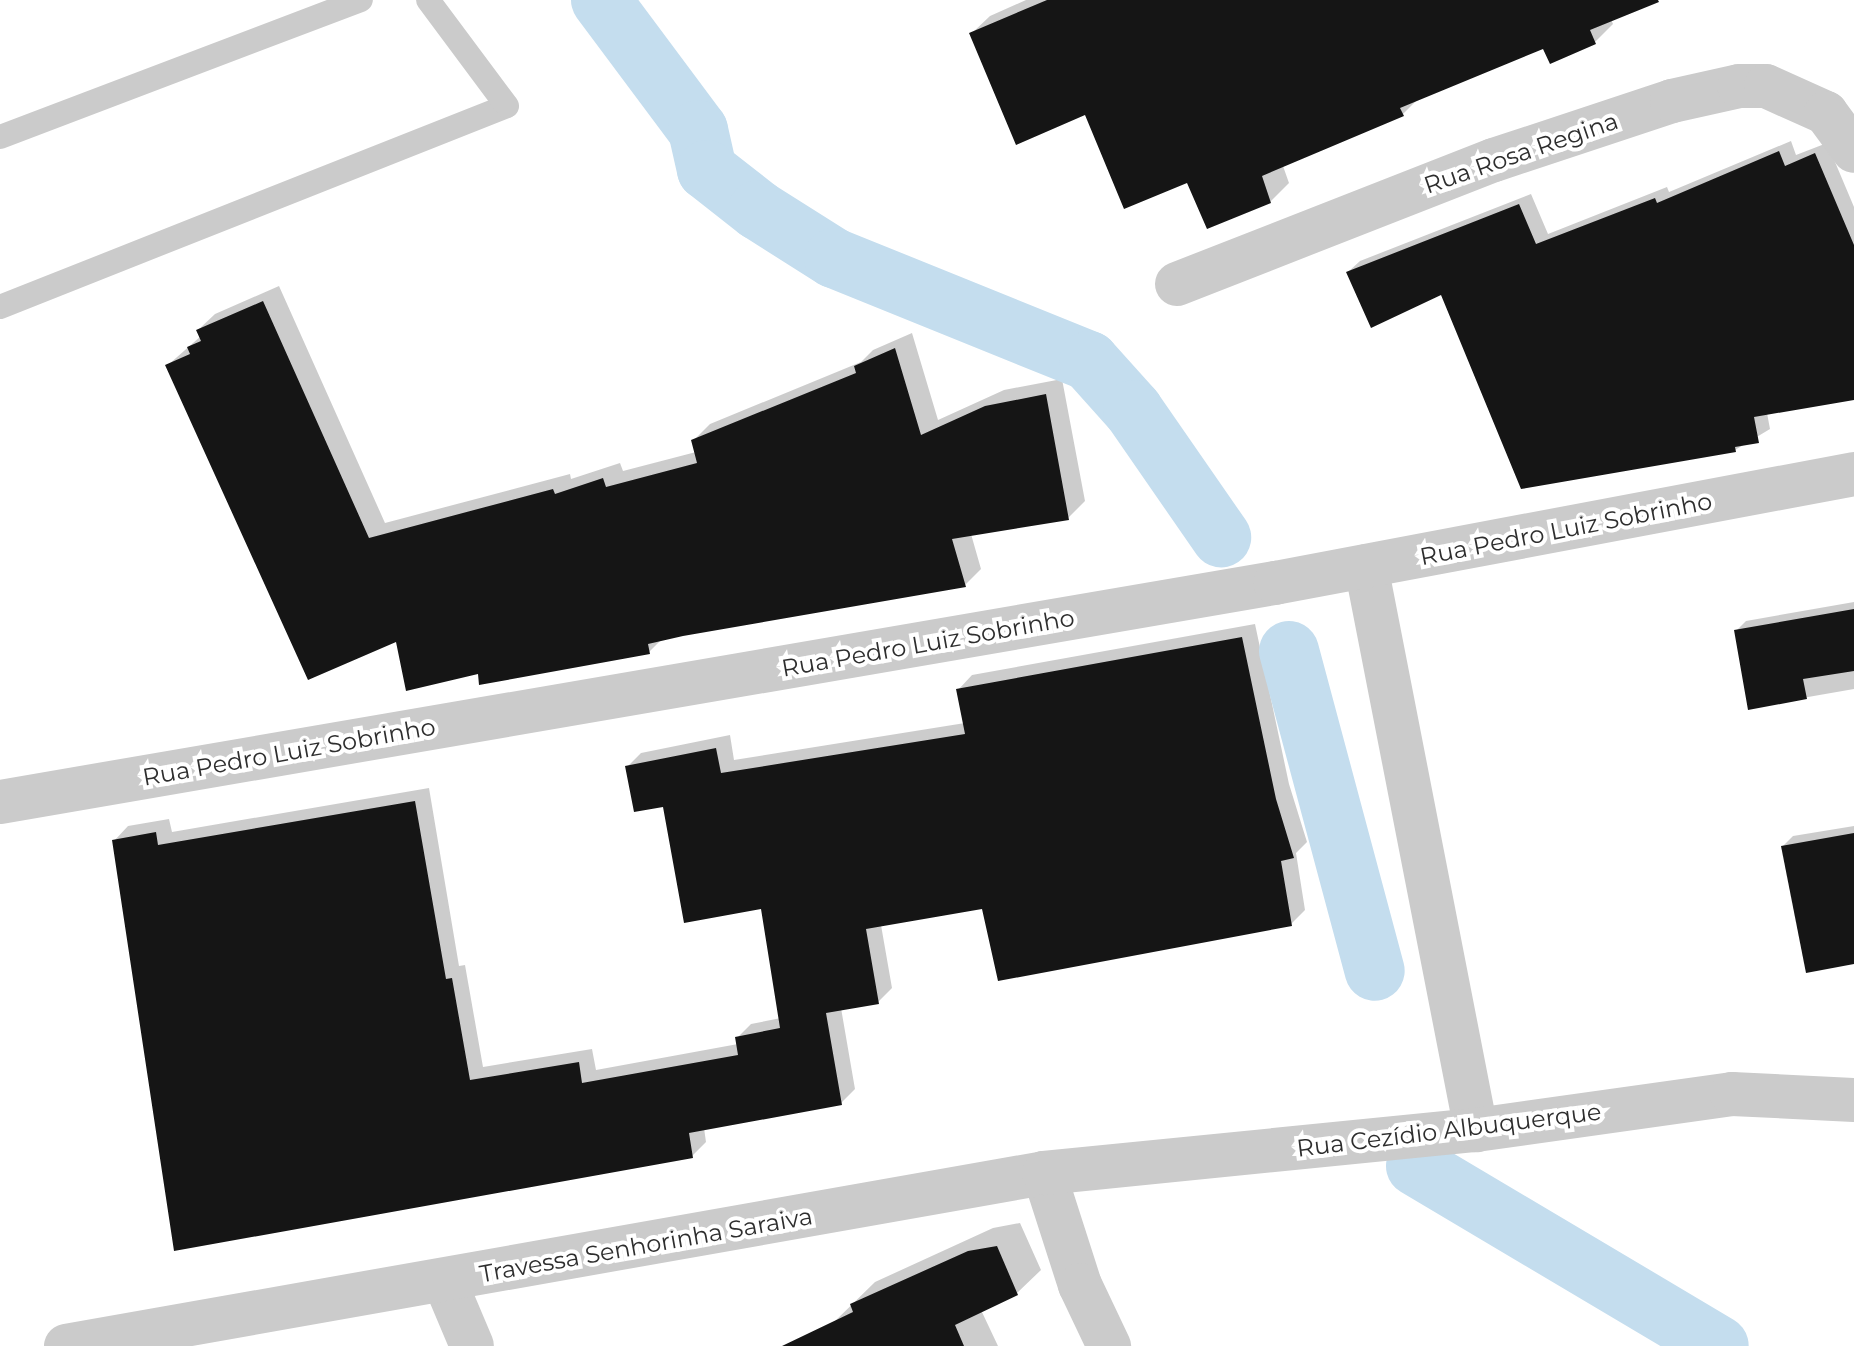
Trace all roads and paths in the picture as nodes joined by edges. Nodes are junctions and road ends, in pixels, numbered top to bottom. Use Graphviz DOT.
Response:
graph roads {
  1 [pos="361,0"];
  2 [pos="428,0"];
  3 [pos="0,137"];
  4 [pos="1854,151"];
  5 [pos="1177,284"];
  6 [pos="0,307"];
  7 [pos="1854,474"];
  8 [pos="1366,566"];
  9 [pos="0,802"];
  10 [pos="1854,1100"];
  11 [pos="1476,1130"];
  12 [pos="1044,1173"];
  13 [pos="445,1282"];
  14 [pos="66,1346"];
  15 [pos="472,1346"];
  16 [pos="1109,1346"];
  1 -- 3 [label="lane"];
  2 -- 6 [label="lane"];
  4 -- 5 [label="street, Rua Rosa Regina"];
  7 -- 8 [label="street, Rua Pedro Luiz Sobrinho"];
  8 -- 9 [label="street, Rua Pedro Luiz Sobrinho"];
  8 -- 11 [label="street"];
  10 -- 11 [label="street, Rua Cezídio Albuquerque"];
  11 -- 12 [label="street, Rua Cezídio Albuquerque"];
  12 -- 13 [label="street, Travessa Senhorinha Saraiva"];
  12 -- 16 [label="street"];
  13 -- 14 [label="street, Travessa Senhorinha Saraiva"];
  13 -- 15 [label="street"];
}
